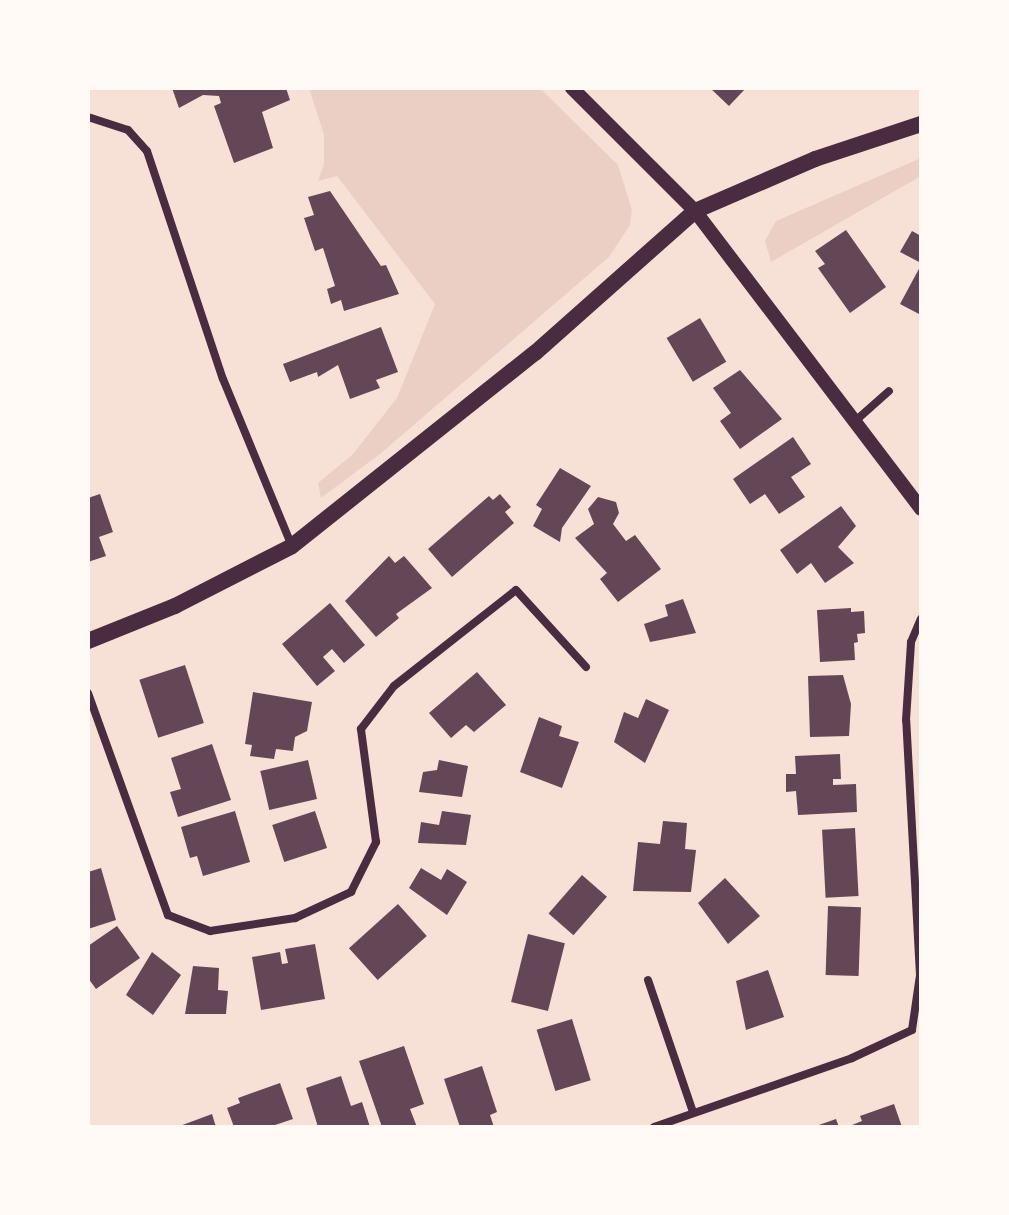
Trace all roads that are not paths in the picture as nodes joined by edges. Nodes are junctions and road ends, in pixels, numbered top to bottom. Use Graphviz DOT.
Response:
graph roads {
  1 [pos="572,88"];
  2 [pos="88,117"];
  3 [pos="921,124"];
  4 [pos="695,211"];
  5 [pos="889,391"];
  6 [pos="852,423"];
  7 [pos="921,509"];
  8 [pos="292,546"];
  9 [pos="921,619"];
  10 [pos="88,641"];
  11 [pos="586,667"];
  12 [pos="88,693"];
  13 [pos="648,980"];
  14 [pos="693,1112"];
  15 [pos="654,1127"];
  1 -- 4 [label="street"];
  2 -- 8 [label="street"];
  3 -- 4 [label="main road"];
  4 -- 6 [label="street"];
  4 -- 8 [label="main road"];
  5 -- 6 [label="street"];
  6 -- 7 [label="street"];
  8 -- 10 [label="main road"];
  9 -- 14 [label="street"];
  11 -- 12 [label="street"];
  13 -- 14 [label="street"];
  14 -- 15 [label="street"];
}
